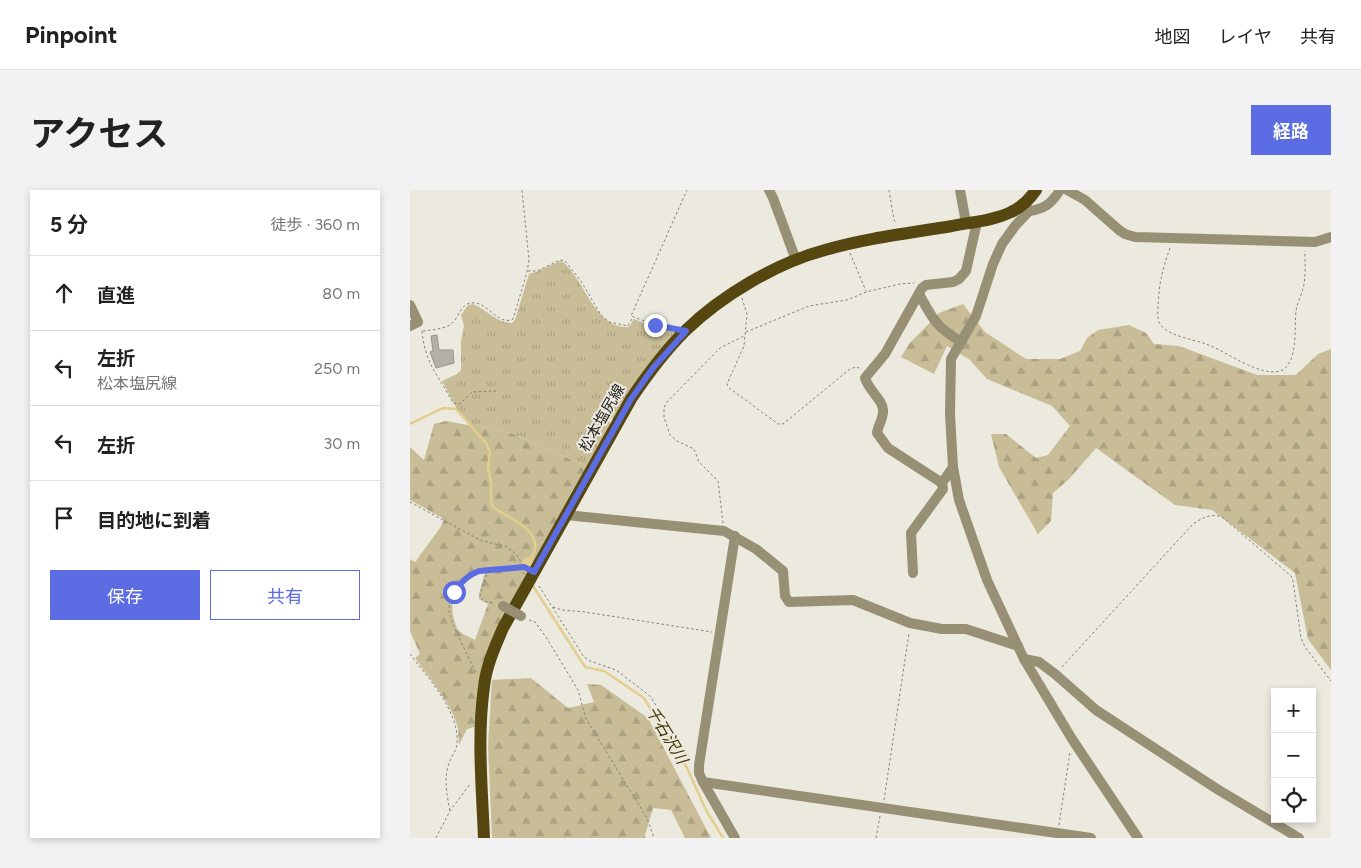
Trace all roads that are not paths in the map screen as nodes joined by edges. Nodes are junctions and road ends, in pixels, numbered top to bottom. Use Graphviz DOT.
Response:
graph roads {
  1 [pos="769,190"];
  2 [pos="960,190"];
  3 [pos="1036,190"];
  4 [pos="1060,190"];
  5 [pos="1067,190"];
  6 [pos="1027,208"];
  7 [pos="971,223"];
  8 [pos="1331,237"];
  9 [pos="796,260"];
  10 [pos="920,291"];
  11 [pos="410,305"];
  12 [pos="410,326"];
  13 [pos="960,340"];
  14 [pos="953,467"];
  15 [pos="942,483"];
  16 [pos="566,515"];
  17 [pos="735,536"];
  18 [pos="913,573"];
  19 [pos="503,606"];
  20 [pos="522,616"];
  21 [pos="1018,646"];
  22 [pos="1024,659"];
  23 [pos="703,782"];
  24 [pos="1280,828"];
  25 [pos="484,838"];
  26 [pos="735,838"];
  27 [pos="1091,838"];
  28 [pos="1138,838"];
  29 [pos="1275,838"];
  30 [pos="1299,838"];
  1 -- 9 [label="street"];
  2 -- 7 [label="street"];
  3 -- 6 [label="main road, 松本塩尻線"];
  4 -- 6 [label="street"];
  5 -- 8 [label="street"];
  6 -- 7 [label="main road, 松本塩尻線"];
  6 -- 13 [label="street"];
  7 -- 9 [label="main road, 松本塩尻線"];
  7 -- 10 [label="street"];
  9 -- 16 [label="main road, 松本塩尻線"];
  10 -- 13 [label="street"];
  10 -- 15 [label="street"];
  11 -- 12 [label="street"];
  13 -- 14 [label="street"];
  14 -- 15 [label="street"];
  14 -- 21 [label="street"];
  15 -- 18 [label="street"];
  16 -- 17 [label="street"];
  16 -- 25 [label="main road, 松本塩尻線"];
  17 -- 21 [label="street"];
  17 -- 23 [label="street"];
  19 -- 20 [label="street, bridge"];
  21 -- 22 [label="street"];
  22 -- 24 [label="street"];
  22 -- 28 [label="street"];
  23 -- 26 [label="street"];
  23 -- 27 [label="street"];
  24 -- 29 [label="street"];
  24 -- 30 [label="street"];
}
